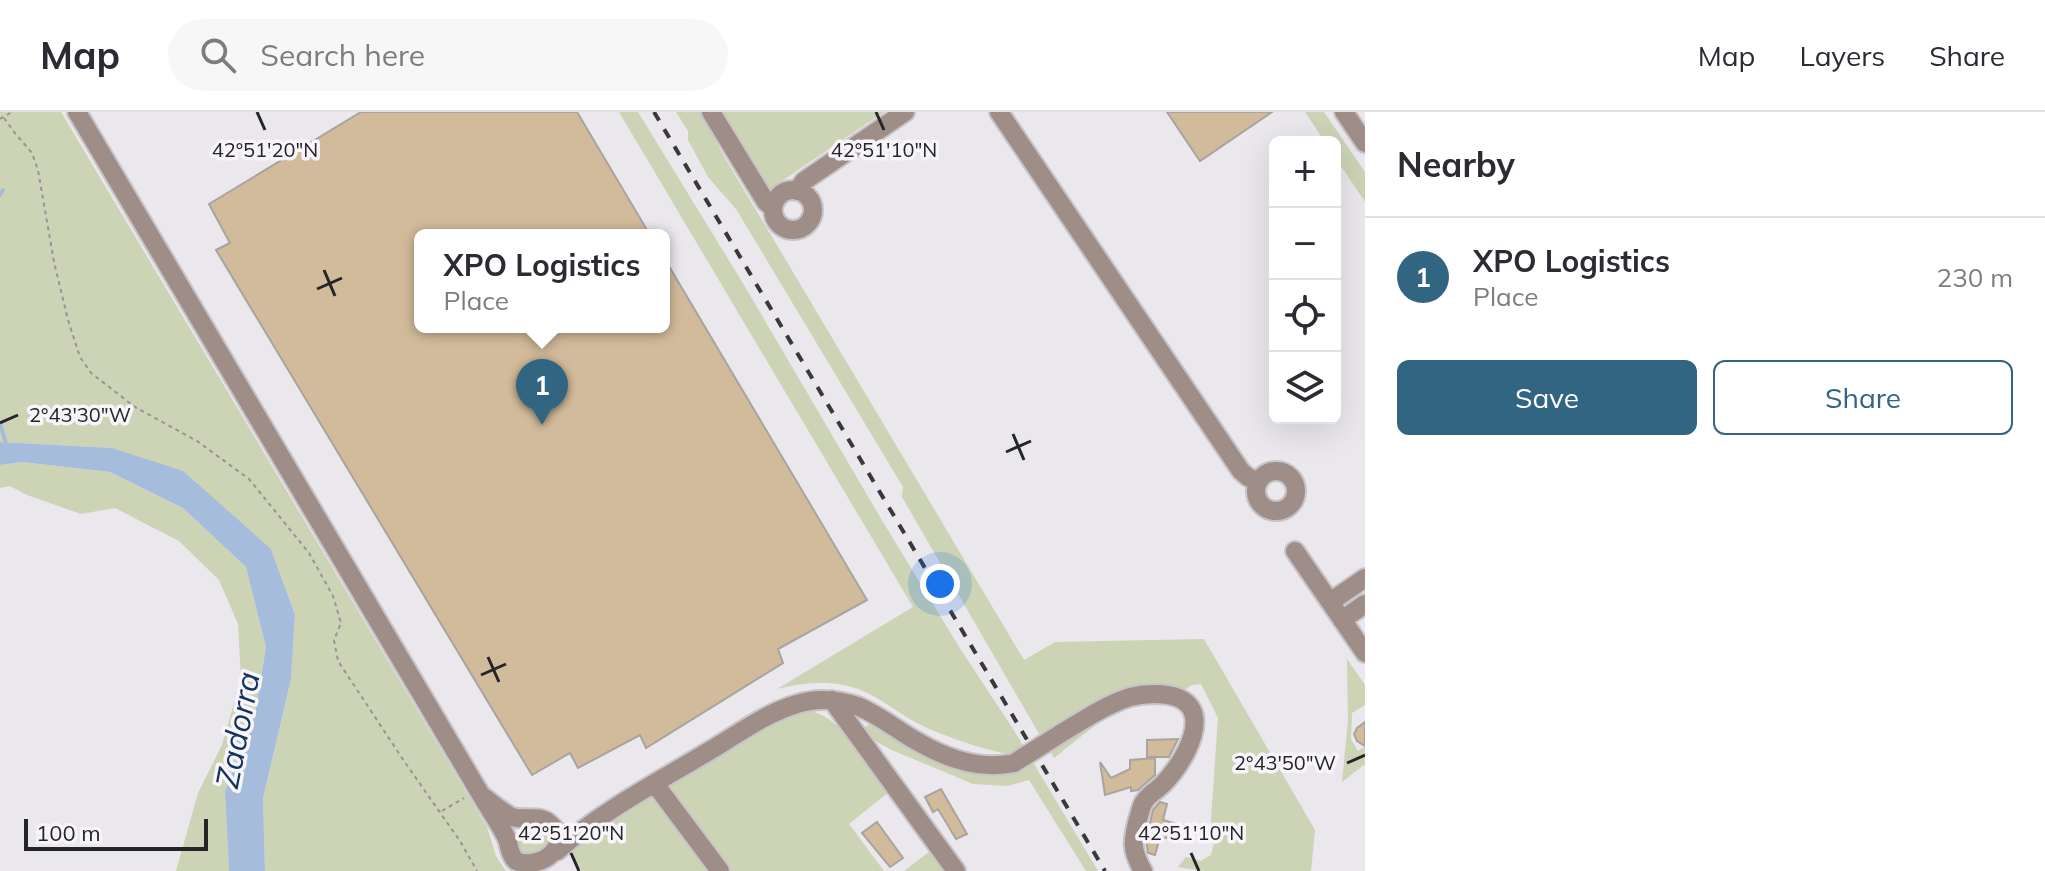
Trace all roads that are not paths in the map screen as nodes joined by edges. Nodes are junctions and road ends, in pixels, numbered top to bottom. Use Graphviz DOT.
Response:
graph roads {
  1 [pos="77,112"];
  2 [pos="711,112"];
  3 [pos="905,112"];
  4 [pos="999,112"];
  5 [pos="1344,112"];
  6 [pos="1365,143"];
  7 [pos="797,191"];
  8 [pos="773,208"];
  9 [pos="1258,482"];
  10 [pos="1295,551"];
  11 [pos="1365,578"];
  12 [pos="1330,602"];
  13 [pos="1365,604"];
  14 [pos="1342,620"];
  15 [pos="1365,653"];
  16 [pos="832,700"];
  17 [pos="655,784"];
  18 [pos="477,795"];
  19 [pos="527,818"];
  20 [pos="593,820"];
  21 [pos="550,823"];
  22 [pos="508,841"];
  23 [pos="557,858"];
  24 [pos="720,871"];
  25 [pos="956,871"];
  26 [pos="1143,871"];
  1 -- 18 [label="street"];
  2 -- 8 [label="street"];
  3 -- 7 [label="street"];
  4 -- 9 [label="street"];
  5 -- 6 [label="street"];
  7 -- 8 [label="street"];
  7 -- 8 [label="street"];
  10 -- 12 [label="street"];
  11 -- 12 [label="street"];
  12 -- 14 [label="street"];
  13 -- 14 [label="street"];
  14 -- 15 [label="street"];
  16 -- 17 [label="street"];
  16 -- 25 [label="street"];
  16 -- 26 [label="street, bridge"];
  17 -- 20 [label="street"];
  17 -- 24 [label="street"];
  18 -- 19 [label="street"];
  18 -- 22 [label="street"];
  19 -- 21 [label="street"];
  19 -- 22 [label="street"];
  20 -- 21 [label="street"];
  20 -- 23 [label="street"];
  21 -- 23 [label="street"];
  22 -- 23 [label="street"];
}
